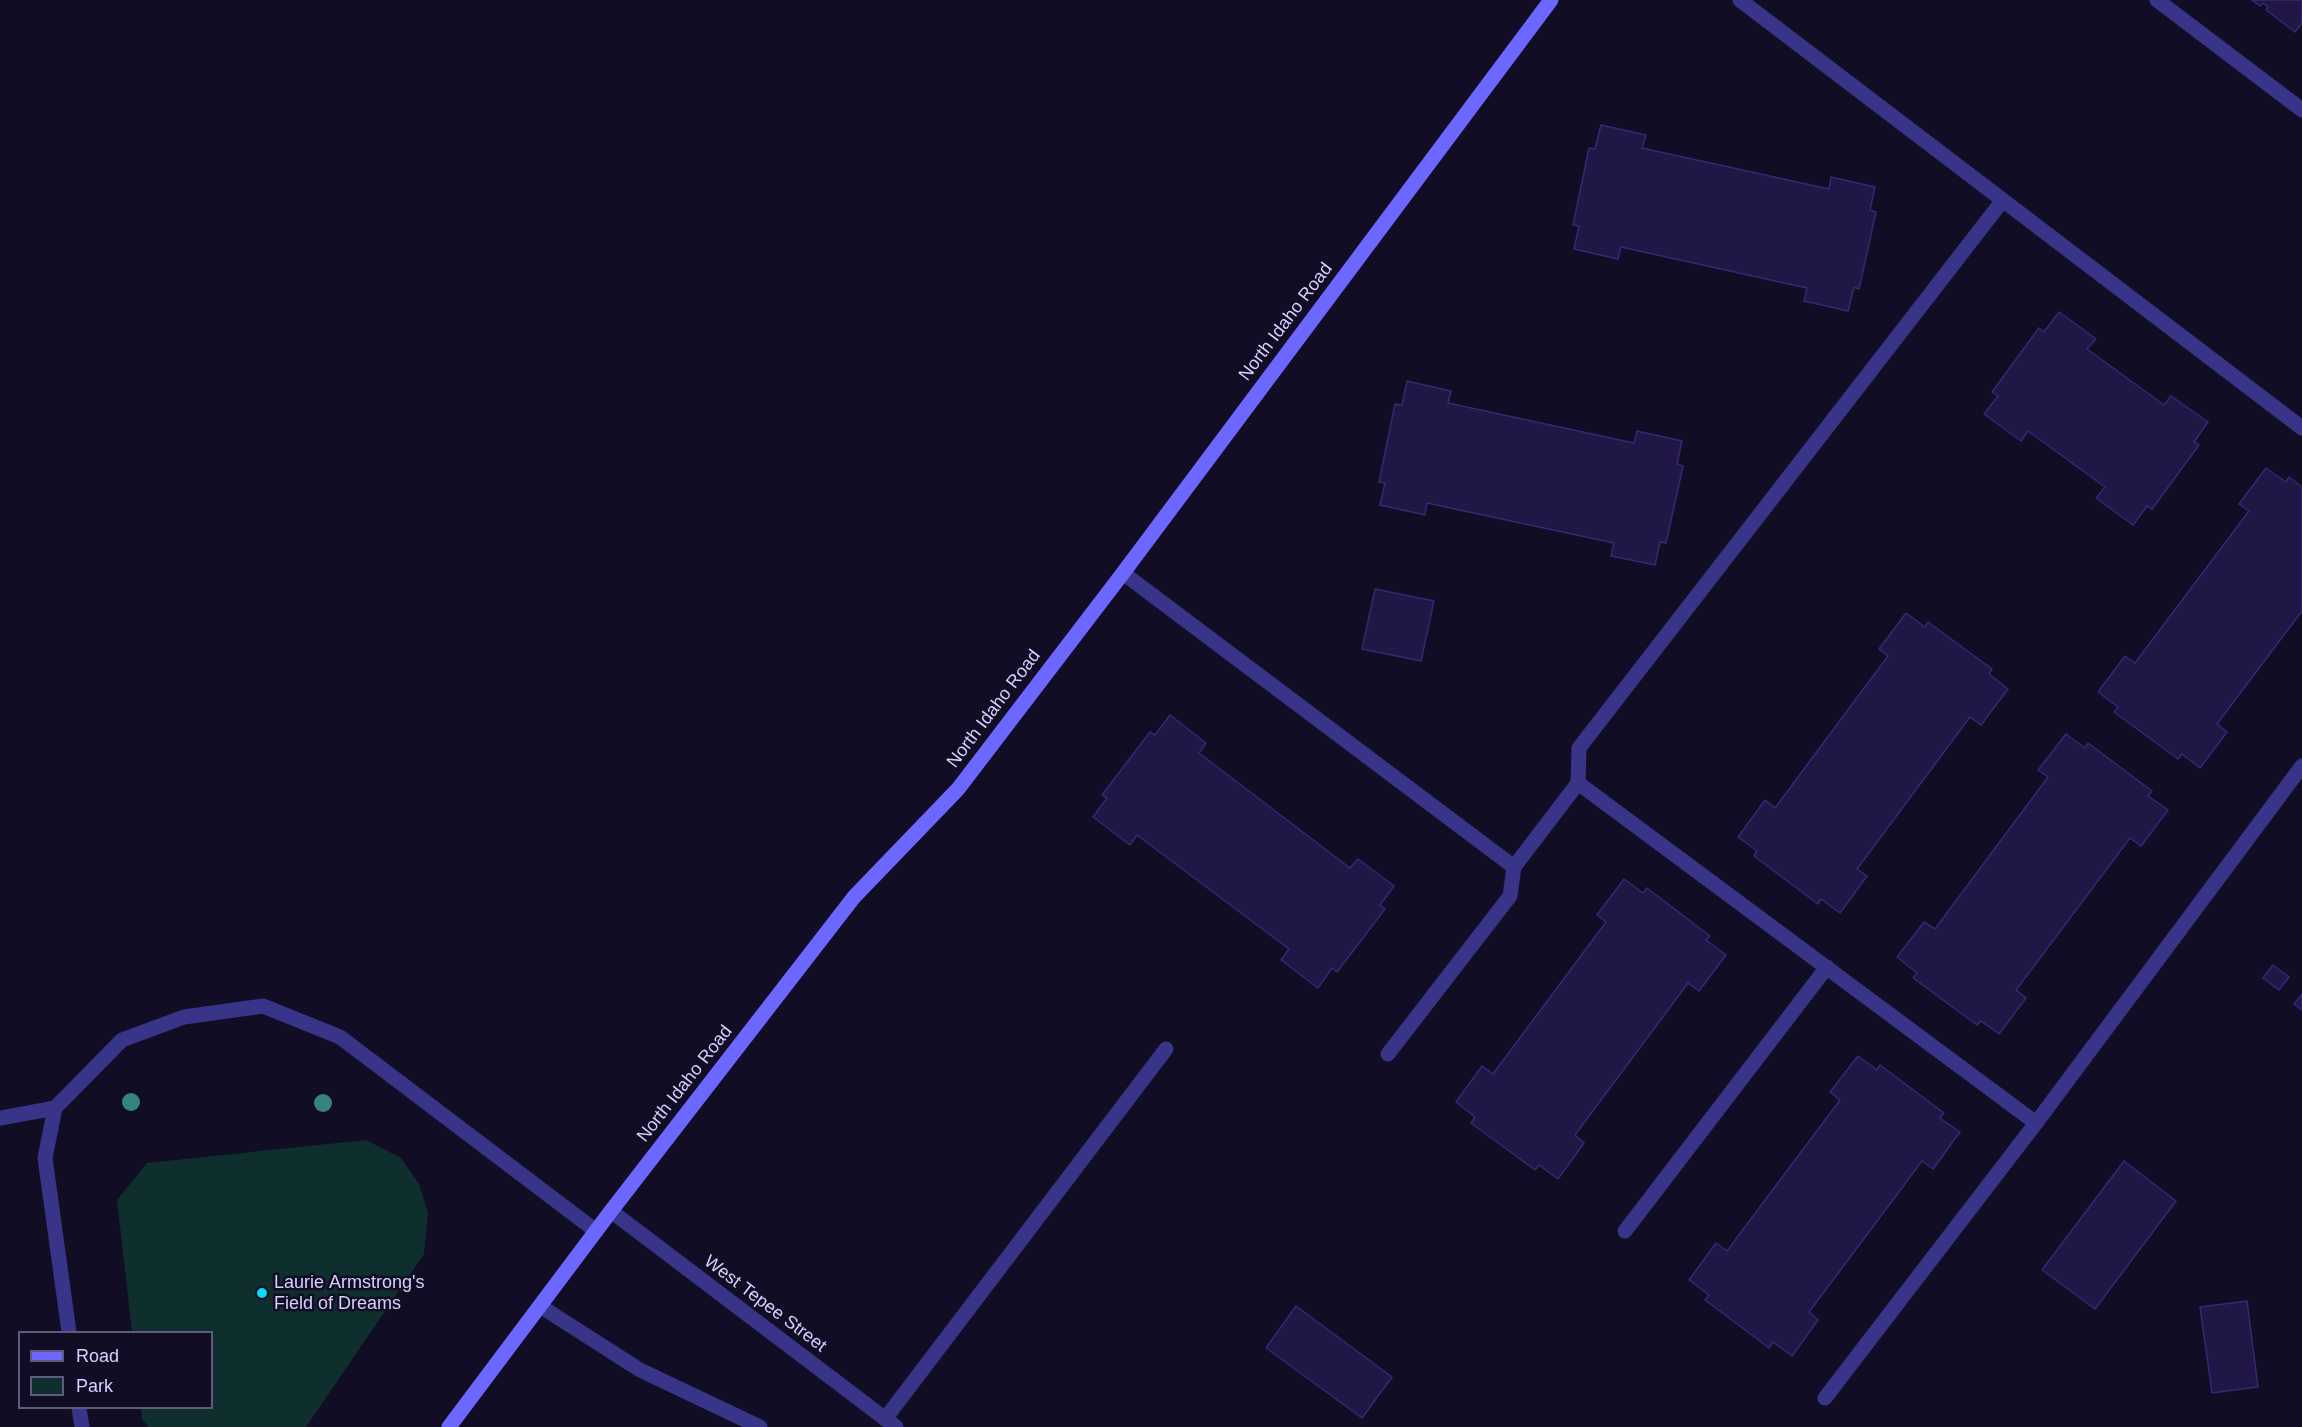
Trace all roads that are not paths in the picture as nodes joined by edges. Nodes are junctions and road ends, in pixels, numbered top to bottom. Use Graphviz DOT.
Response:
graph roads {
  1 [pos="1551,0"];
  2 [pos="1740,0"];
  3 [pos="2157,0"];
  4 [pos="2302,110"];
  5 [pos="2003,200"];
  6 [pos="2302,428"];
  7 [pos="1123,573"];
  8 [pos="2302,766"];
  9 [pos="1578,783"];
  10 [pos="1514,867"];
  11 [pos="1827,967"];
  12 [pos="1166,1049"];
  13 [pos="1388,1054"];
  14 [pos="55,1108"];
  15 [pos="0,1118"];
  16 [pos="2036,1123"];
  17 [pos="611,1211"];
  18 [pos="596,1231"];
  19 [pos="1625,1231"];
  20 [pos="540,1306"];
  21 [pos="69,1331"];
  22 [pos="1825,1398"];
  23 [pos="79,1409"];
  24 [pos="891,1423"];
  25 [pos="82,1427"];
  26 [pos="449,1427"];
  27 [pos="760,1427"];
  1 -- 7 [label="street, North Idaho Road"];
  2 -- 5 [label="street"];
  3 -- 4 [label="street"];
  5 -- 6 [label="street"];
  5 -- 9 [label="street"];
  7 -- 10 [label="street"];
  7 -- 17 [label="street, North Idaho Road"];
  8 -- 16 [label="street"];
  9 -- 10 [label="street"];
  9 -- 11 [label="street"];
  10 -- 13 [label="street"];
  11 -- 16 [label="street"];
  11 -- 19 [label="street"];
  12 -- 24 [label="street"];
  14 -- 15 [label="street"];
  14 -- 18 [label="street"];
  14 -- 21 [label="street"];
  16 -- 22 [label="street"];
  17 -- 18 [label="street, North Idaho Road"];
  17 -- 24 [label="street, West Tepee Street"];
  18 -- 20 [label="street, North Idaho Road"];
  20 -- 26 [label="street, North Idaho Road"];
  20 -- 27 [label="street"];
  23 -- 25 [label="street"];
}
